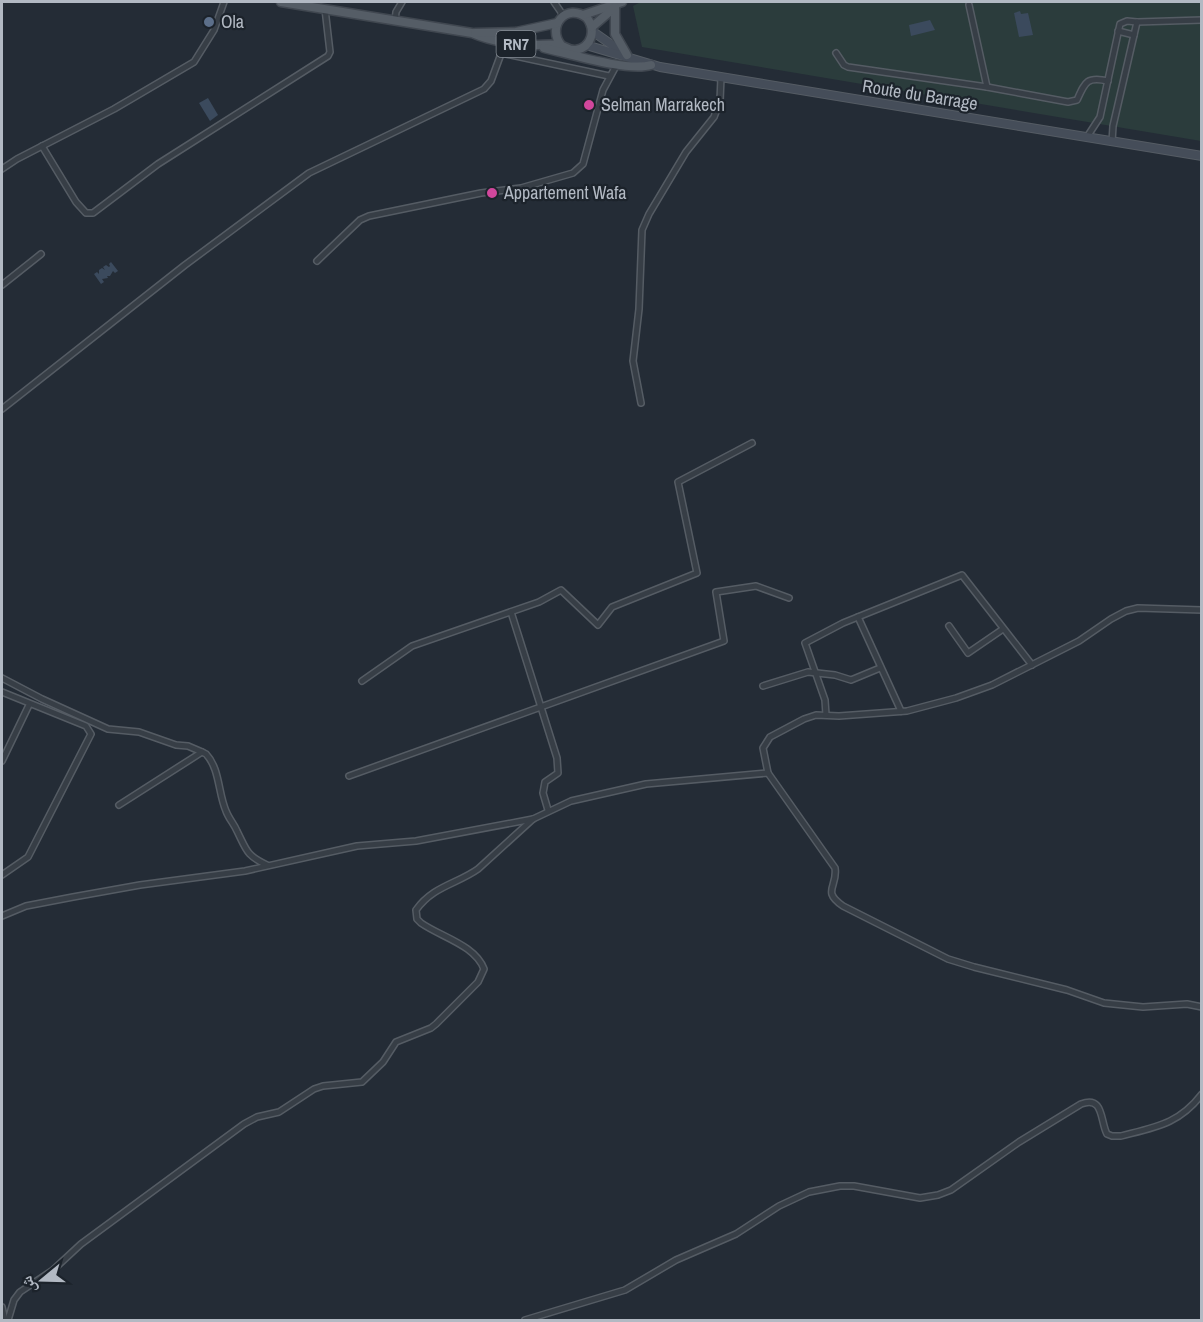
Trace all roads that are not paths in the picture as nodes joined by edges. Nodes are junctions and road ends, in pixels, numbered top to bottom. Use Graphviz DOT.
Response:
graph roads {
  1 [pos="224,2"];
  2 [pos="281,2"];
  3 [pos="402,2"];
  4 [pos="554,2"];
  5 [pos="620,4"];
  6 [pos="969,5"];
  7 [pos="325,9"];
  8 [pos="563,15"];
  9 [pos="583,15"];
  10 [pos="1202,20"];
  11 [pos="395,21"];
  12 [pos="1137,22"];
  13 [pos="556,23"];
  14 [pos="592,29"];
  15 [pos="1118,31"];
  16 [pos="472,33"];
  17 [pos="1134,34"];
  18 [pos="505,43"];
  19 [pos="523,44"];
  20 [pos="561,45"];
  21 [pos="586,45"];
  22 [pos="501,53"];
  23 [pos="836,53"];
  24 [pos="630,57"];
  25 [pos="617,64"];
  26 [pos="651,65"];
  27 [pos="609,76"];
  28 [pos="721,77"];
  29 [pos="1108,81"];
  30 [pos="987,87"];
  31 [pos="1088,137"];
  32 [pos="1112,142"];
  33 [pos="42,146"];
  34 [pos="1202,156"];
  35 [pos="2,169"];
  36 [pos="41,254"];
  37 [pos="317,261"];
  38 [pos="2,285"];
  39 [pos="641,403"];
  40 [pos="2,409"];
  41 [pos="752,443"];
  42 [pos="789,598"];
  43 [pos="1202,610"];
  44 [pos="511,612"];
  45 [pos="858,617"];
  46 [pos="949,626"];
  47 [pos="1004,629"];
  48 [pos="1032,665"];
  49 [pos="880,668"];
  50 [pos="815,672"];
  51 [pos="2,678"];
  52 [pos="362,681"];
  53 [pos="763,686"];
  54 [pos="2,692"];
  55 [pos="30,705"];
  56 [pos="540,707"];
  57 [pos="901,711"];
  58 [pos="826,715"];
  59 [pos="202,752"];
  60 [pos="2,757"];
  61 [pos="768,772"];
  62 [pos="348,776"];
  63 [pos="119,805"];
  64 [pos="549,810"];
  65 [pos="533,819"];
  66 [pos="268,866"];
  67 [pos="2,875"];
  68 [pos="2,916"];
  69 [pos="1202,1007"];
  70 [pos="1202,1094"];
  71 [pos="2,1307"];
  72 [pos="6,1320"];
  73 [pos="525,1320"];
  1 -- 33 [label="street"];
  2 -- 7 [label="main road, RN7"];
  3 -- 11 [label="street"];
  4 -- 8 [label="street"];
  5 -- 9 [label="main road"];
  5 -- 14 [label="main road"];
  5 -- 24 [label="main road"];
  6 -- 30 [label="street"];
  7 -- 11 [label="main road, RN7"];
  7 -- 33 [label="street"];
  8 -- 9 [label="main road"];
  8 -- 13 [label="main road, RN7"];
  9 -- 14 [label="main road"];
  10 -- 12 [label="street"];
  11 -- 16 [label="main road, RN7"];
  12 -- 15 [label="street"];
  12 -- 17 [label="street"];
  13 -- 16 [label="main road, RN7"];
  13 -- 20 [label="main road, RN7"];
  14 -- 21 [label="main road"];
  14 -- 24 [label="main road, Route du Barrage"];
  15 -- 17 [label="street"];
  15 -- 29 [label="street"];
  16 -- 18 [label="main road, RN7"];
  17 -- 32 [label="street"];
  18 -- 19 [label="main road, RN7"];
  18 -- 22 [label="street"];
  19 -- 20 [label="main road, RN7"];
  19 -- 25 [label="main road"];
  20 -- 21 [label="main road, RN7"];
  21 -- 24 [label="main road, Route du Barrage"];
  22 -- 27 [label="street"];
  22 -- 40 [label="street"];
  23 -- 30 [label="street"];
  24 -- 26 [label="main road, Route du Barrage"];
  25 -- 26 [label="main road"];
  25 -- 27 [label="street"];
  26 -- 28 [label="main road, Route du Barrage"];
  27 -- 37 [label="street"];
  28 -- 31 [label="main road, Route du Barrage"];
  28 -- 39 [label="street"];
  29 -- 30 [label="street"];
  29 -- 31 [label="street"];
  31 -- 32 [label="main road, Route du Barrage"];
  32 -- 34 [label="main road, Route du Barrage"];
  33 -- 35 [label="street"];
  36 -- 38 [label="street"];
  41 -- 44 [label="street"];
  42 -- 56 [label="street"];
  43 -- 48 [label="street"];
  44 -- 52 [label="street"];
  44 -- 56 [label="street"];
  45 -- 47 [label="street"];
  45 -- 49 [label="street"];
  45 -- 50 [label="street"];
  46 -- 47 [label="street"];
  47 -- 48 [label="street"];
  48 -- 57 [label="street"];
  49 -- 50 [label="street"];
  49 -- 57 [label="street"];
  50 -- 53 [label="street"];
  50 -- 58 [label="street"];
  51 -- 59 [label="street"];
  54 -- 55 [label="street"];
  55 -- 60 [label="street"];
  55 -- 67 [label="street"];
  56 -- 62 [label="street"];
  56 -- 64 [label="street"];
  57 -- 58 [label="street"];
  58 -- 61 [label="street"];
  59 -- 63 [label="street"];
  59 -- 66 [label="street"];
  61 -- 64 [label="street"];
  61 -- 69 [label="street"];
  64 -- 65 [label="street"];
  65 -- 66 [label="street"];
  65 -- 72 [label="street"];
  66 -- 68 [label="street"];
  70 -- 73 [label="street"];
  71 -- 72 [label="street"];
}
